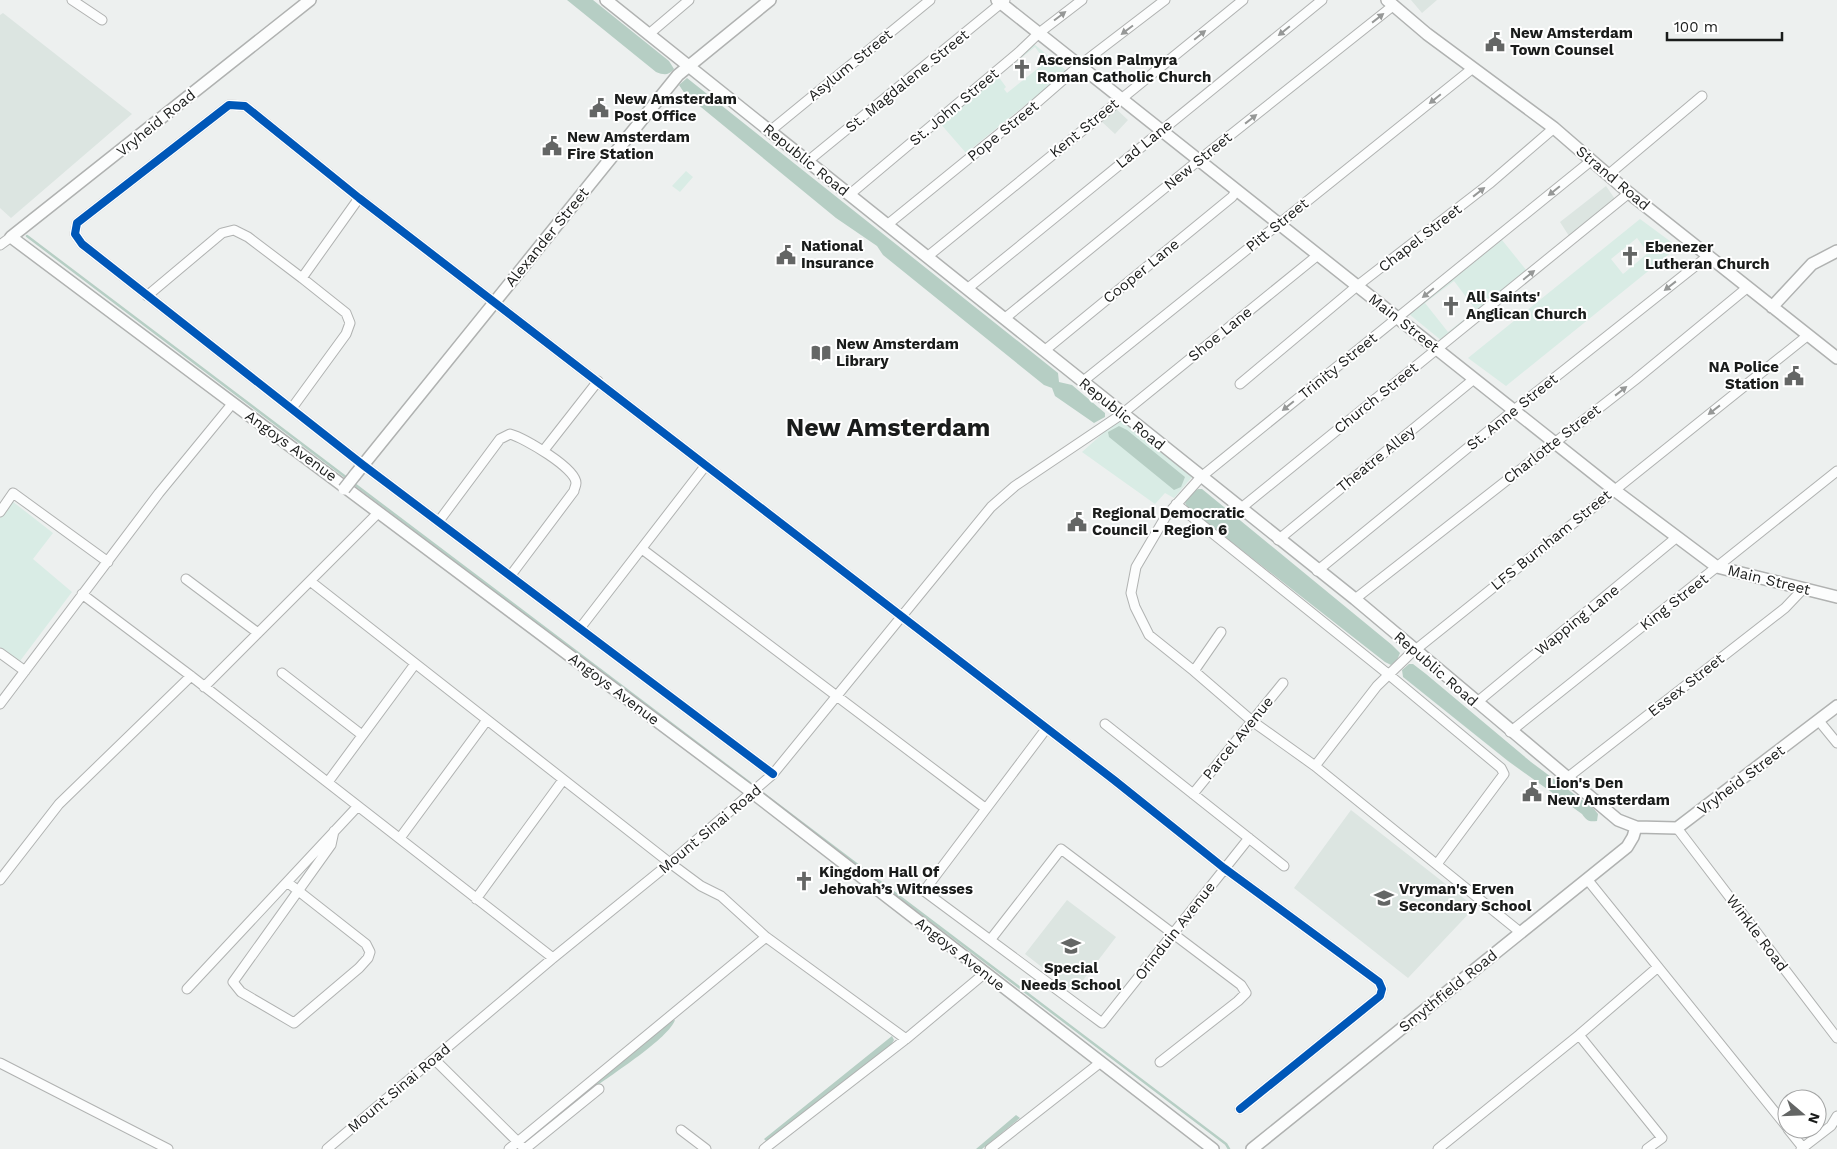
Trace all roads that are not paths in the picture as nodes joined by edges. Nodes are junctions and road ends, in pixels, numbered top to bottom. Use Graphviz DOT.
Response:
graph roads {
  1 [pos="72,0"];
  2 [pos="310,0"];
  3 [pos="690,0"];
  4 [pos="770,0"];
  5 [pos="930,0"];
  6 [pos="1082,0"];
  7 [pos="1165,0"];
  8 [pos="1243,0"];
  9 [pos="1322,0"];
  10 [pos="610,1"];
  11 [pos="1001,1"];
  12 [pos="1391,3"];
  13 [pos="102,20"];
  14 [pos="1039,33"];
  15 [pos="649,34"];
  16 [pos="1080,65"];
  17 [pos="688,66"];
  18 [pos="1473,68"];
  19 [pos="1702,96"];
  20 [pos="1120,98"];
  21 [pos="1554,128"];
  22 [pos="1161,130"];
  23 [pos="770,131"];
  24 [pos="1199,160"];
  25 [pos="1592,160"];
  26 [pos="808,162"];
  27 [pos="1608,175"];
  28 [pos="1237,190"];
  29 [pos="849,194"];
  30 [pos="1629,194"];
  31 [pos="359,198"];
  32 [pos="1279,224"];
  33 [pos="888,225"];
  34 [pos="11,237"];
  35 [pos="0,246"];
  36 [pos="1837,251"];
  37 [pos="1318,255"];
  38 [pos="1708,256"];
  39 [pos="927,257"];
  40 [pos="302,278"];
  41 [pos="1357,286"];
  42 [pos="1748,287"];
  43 [pos="967,289"];
  44 [pos="147,296"];
  45 [pos="494,303"];
  46 [pos="1772,307"];
  47 [pos="1398,318"];
  48 [pos="1004,319"];
  49 [pos="1807,336"];
  50 [pos="1437,349"];
  51 [pos="1044,351"];
  52 [pos="1837,358"];
  53 [pos="1474,379"];
  54 [pos="598,381"];
  55 [pos="1082,382"];
  56 [pos="1240,384"];
  57 [pos="232,404"];
  58 [pos="292,408"];
  59 [pos="1514,410"];
  60 [pos="1122,414"];
  61 [pos="1554,442"];
  62 [pos="544,450"];
  63 [pos="363,465"];
  64 [pos="706,465"];
  65 [pos="1837,471"];
  66 [pos="1200,477"];
  67 [pos="344,487"];
  68 [pos="1613,490"];
  69 [pos="1176,504"];
  70 [pos="1240,509"];
  71 [pos="0,512"];
  72 [pos="378,513"];
  73 [pos="439,521"];
  74 [pos="1677,537"];
  75 [pos="1278,540"];
  76 [pos="642,549"];
  77 [pos="108,562"];
  78 [pos="1717,567"];
  79 [pos="1318,571"];
  80 [pos="511,574"];
  81 [pos="186,579"];
  82 [pos="310,581"];
  83 [pos="1804,588"];
  84 [pos="82,594"];
  85 [pos="1837,597"];
  86 [pos="1355,599"];
  87 [pos="901,618"];
  88 [pos="581,628"];
  89 [pos="1221,632"];
  90 [pos="258,633"];
  91 [pos="1416,651"];
  92 [pos="0,653"];
  93 [pos="415,664"];
  94 [pos="26,671"];
  95 [pos="1194,671"];
  96 [pos="282,673"];
  97 [pos="1388,674"];
  98 [pos="191,676"];
  99 [pos="1283,683"];
  100 [pos="204,687"];
  101 [pos="836,696"];
  102 [pos="1476,703"];
  103 [pos="0,704"];
  104 [pos="1837,706"];
  105 [pos="487,720"];
  106 [pos="1252,721"];
  107 [pos="1819,721"];
  108 [pos="1105,724"];
  109 [pos="1046,729"];
  110 [pos="1510,732"];
  111 [pos="362,735"];
  112 [pos="1837,743"];
  113 [pos="1315,766"];
  114 [pos="773,774"];
  115 [pos="1567,778"];
  116 [pos="563,780"];
  117 [pos="328,782"];
  118 [pos="758,788"];
  119 [pos="1192,794"];
  120 [pos="358,806"];
  121 [pos="985,808"];
  122 [pos="1636,827"];
  123 [pos="1677,828"];
  124 [pos="334,831"];
  125 [pos="400,838"];
  126 [pos="1249,838"];
  127 [pos="670,863"];
  128 [pos="1437,864"];
  129 [pos="1284,866"];
  130 [pos="1224,868"];
  131 [pos="1587,879"];
  132 [pos="0,880"];
  133 [pos="287,882"];
  134 [pos="299,891"];
  135 [pos="476,899"];
  136 [pos="1520,932"];
  137 [pos="1172,934"];
  138 [pos="766,937"];
  139 [pos="990,939"];
  140 [pos="553,958"];
  141 [pos="1658,967"];
  142 [pos="985,974"];
  143 [pos="187,990"];
  144 [pos="1579,1035"];
  145 [pos="1837,1038"];
  146 [pos="906,1040"];
  147 [pos="434,1059"];
  148 [pos="0,1062"];
  149 [pos="1101,1062"];
  150 [pos="1160,1062"];
  151 [pos="599,1088"];
  152 [pos="1240,1109"];
  153 [pos="1777,1114"];
  154 [pos="1837,1116"];
  155 [pos="681,1130"];
  156 [pos="518,1142"];
  157 [pos="1803,1148"];
  158 [pos="168,1149"];
  159 [pos="327,1149"];
  160 [pos="509,1149"];
  161 [pos="525,1149"];
  162 [pos="706,1149"];
  163 [pos="764,1149"];
  164 [pos="990,1149"];
  165 [pos="1213,1149"];
  166 [pos="1252,1149"];
  167 [pos="1438,1149"];
  168 [pos="1647,1149"];
  1 -- 13 [label="street"];
  2 -- 34 [label="street, Vryheid Road"];
  3 -- 15 [label="street"];
  4 -- 17 [label="street, Alexander Street"];
  5 -- 23 [label="street, Asylum Street"];
  14 -- 6 [label="street, St. John Street, one-way"];
  7 -- 16 [label="street, Pope Street, one-way"];
  20 -- 8 [label="street, Kent Street, one-way"];
  9 -- 22 [label="street, Lad Lane, one-way"];
  10 -- 15 [label="street, Republic Road"];
  11 -- 14 [label="street, Main Street"];
  11 -- 26 [label="street, St. Magdalene Street"];
  12 -- 18 [label="street, Strand Road"];
  24 -- 12 [label="street, New Street, one-way"];
  14 -- 16 [label="street, Main Street"];
  14 -- 29 [label="street, St. John Street"];
  15 -- 17 [label="street, Republic Road"];
  16 -- 20 [label="street, Main Street"];
  16 -- 33 [label="street, Pope Street"];
  17 -- 23 [label="street, Republic Road"];
  17 -- 45 [label="street, Alexander Street"];
  18 -- 21 [label="street, Strand Road"];
  18 -- 32 [label="street, Pitt Street, one-way"];
  19 -- 27 [label="street"];
  20 -- 22 [label="street, Main Street"];
  20 -- 39 [label="street, Kent Street"];
  21 -- 25 [label="street, Strand Road"];
  41 -- 21 [label="street, Chapel Street, one-way"];
  22 -- 24 [label="street, Main Street"];
  22 -- 43 [label="street, Lad Lane"];
  23 -- 26 [label="street, Republic Road"];
  24 -- 28 [label="street, Main Street"];
  24 -- 48 [label="street, New Street"];
  25 -- 27 [label="street, Strand Road"];
  25 -- 47 [label="street, Trinity Street, one-way"];
  26 -- 29 [label="street, Republic Road"];
  27 -- 30 [label="street, Strand Road"];
  28 -- 32 [label="street, Main Street"];
  28 -- 51 [label="street, Cooper Lane"];
  29 -- 33 [label="street, Republic Road"];
  30 -- 38 [label="street, Strand Road"];
  50 -- 30 [label="street, Church Street, one-way"];
  31 -- 40 [label="street"];
  31 -- 44 [label="street"];
  31 -- 45 [label="street"];
  32 -- 37 [label="street, Main Street"];
  32 -- 55 [label="street, Pitt Street"];
  33 -- 39 [label="street, Republic Road"];
  34 -- 35 [label="street, Vryheid Road"];
  34 -- 57 [label="street, Angoys Avenue"];
  36 -- 46 [label="street"];
  37 -- 41 [label="street, Main Street"];
  37 -- 60 [label="street, Shoe Lane"];
  38 -- 42 [label="street, Strand Road"];
  38 -- 59 [label="street, St. Anne Street, one-way"];
  39 -- 43 [label="street, Republic Road"];
  40 -- 44 [label="street"];
  40 -- 58 [label="street"];
  41 -- 47 [label="street, Main Street"];
  41 -- 56 [label="street, Chapel Street"];
  42 -- 46 [label="street, Strand Road"];
  61 -- 42 [label="street, Charlotte Street, one-way"];
  43 -- 48 [label="street, Republic Road"];
  44 -- 58 [label="street"];
  45 -- 54 [label="street"];
  45 -- 63 [label="street, Alexander Street"];
  46 -- 49 [label="street, Strand Road"];
  47 -- 50 [label="street, Main Street"];
  47 -- 66 [label="street, Trinity Street, one-way"];
  48 -- 51 [label="street, Republic Road"];
  49 -- 52 [label="street, Strand Road"];
  49 -- 68 [label="street, LFS Burnham Street, one-way"];
  50 -- 53 [label="street, Main Street"];
  50 -- 70 [label="street, Church Street"];
  51 -- 55 [label="street, Republic Road"];
  53 -- 59 [label="street, Main Street"];
  53 -- 75 [label="street, Theatre Alley"];
  54 -- 62 [label="street"];
  54 -- 64 [label="street"];
  55 -- 60 [label="street, Republic Road"];
  57 -- 67 [label="street, Angoys Avenue"];
  57 -- 77 [label="street"];
  58 -- 63 [label="street"];
  59 -- 61 [label="street, Main Street"];
  59 -- 79 [label="street, St. Anne Street"];
  60 -- 66 [label="street, Republic Road"];
  60 -- 87 [label="street, Mount Sinai Road"];
  61 -- 68 [label="street, Main Street"];
  61 -- 86 [label="street, Charlotte Street"];
  62 -- 73 [label="street"];
  62 -- 80 [label="street"];
  63 -- 67 [label="street, Alexander Street, bridge"];
  63 -- 73 [label="street"];
  64 -- 76 [label="street"];
  64 -- 87 [label="street"];
  65 -- 78 [label="street, King Street"];
  66 -- 69 [label="street, Trinity Street"];
  66 -- 70 [label="street, Republic Road"];
  67 -- 72 [label="street, Angoys Avenue"];
  68 -- 74 [label="street, Main Street"];
  68 -- 91 [label="street, LFS Burnham Street"];
  69 -- 95 [label="street, Trinity Street"];
  69 -- 97 [label="street"];
  70 -- 75 [label="street, Republic Road"];
  71 -- 77 [label="street"];
  72 -- 82 [label="street"];
  72 -- 118 [label="street, Angoys Avenue"];
  73 -- 80 [label="street"];
  74 -- 78 [label="street, Main Street"];
  74 -- 102 [label="street, Wapping Lane"];
  75 -- 79 [label="street, Republic Road"];
  76 -- 88 [label="street"];
  76 -- 101 [label="street"];
  77 -- 84 [label="street"];
  78 -- 83 [label="street, Main Street"];
  78 -- 110 [label="street, King Street"];
  79 -- 86 [label="street, Republic Road"];
  80 -- 88 [label="street"];
  81 -- 90 [label="street"];
  82 -- 90 [label="street"];
  82 -- 93 [label="street"];
  83 -- 85 [label="street, Main Street"];
  83 -- 115 [label="street, Essex Street"];
  84 -- 94 [label="street"];
  84 -- 98 [label="street"];
  86 -- 91 [label="street, Republic Road"];
  87 -- 101 [label="street, Mount Sinai Road"];
  87 -- 109 [label="street"];
  88 -- 114 [label="street"];
  89 -- 95 [label="street"];
  90 -- 100 [label="street"];
  91 -- 97 [label="street, LFS Burnham Street"];
  91 -- 102 [label="street, Republic Road"];
  92 -- 94 [label="street"];
  93 -- 105 [label="street"];
  93 -- 111 [label="street"];
  94 -- 103 [label="street"];
  95 -- 106 [label="street, Trinity Street"];
  96 -- 111 [label="street"];
  97 -- 113 [label="street, LFS Burnham Street"];
  97 -- 128 [label="street"];
  98 -- 100 [label="street"];
  98 -- 132 [label="street"];
  99 -- 106 [label="street, Parcel Avenue"];
  100 -- 117 [label="street"];
  101 -- 114 [label="street, Mount Sinai Road"];
  101 -- 121 [label="street"];
  102 -- 110 [label="street, Republic Road"];
  104 -- 107 [label="street, Vryheid Street"];
  105 -- 116 [label="street"];
  105 -- 125 [label="street"];
  106 -- 113 [label="street, Trinity Street"];
  106 -- 119 [label="street, Parcel Avenue"];
  107 -- 112 [label="street"];
  107 -- 123 [label="street, Vryheid Street"];
  108 -- 119 [label="street"];
  109 -- 121 [label="street"];
  109 -- 130 [label="street"];
  110 -- 115 [label="street, Republic Road"];
  111 -- 117 [label="street"];
  113 -- 128 [label="street, Trinity Street"];
  114 -- 118 [label="street, Mount Sinai Road"];
  115 -- 122 [label="street, Republic Road"];
  116 -- 127 [label="street"];
  116 -- 135 [label="street"];
  117 -- 120 [label="street"];
  118 -- 127 [label="street, Mount Sinai Road"];
  118 -- 142 [label="street, Angoys Avenue"];
  119 -- 126 [label="street"];
  120 -- 124 [label="street"];
  120 -- 125 [label="street"];
  121 -- 139 [label="street"];
  122 -- 123 [label="street"];
  122 -- 131 [label="street, Smythfield Road"];
  123 -- 145 [label="street, Winkle Road"];
  124 -- 133 [label="street"];
  124 -- 134 [label="street"];
  125 -- 135 [label="street"];
  126 -- 129 [label="street"];
  126 -- 130 [label="street, Orinduin Avenue"];
  127 -- 138 [label="street"];
  127 -- 140 [label="street, Mount Sinai Road"];
  128 -- 136 [label="street, Trinity Street"];
  130 -- 137 [label="street, Orinduin Avenue"];
  130 -- 152 [label="street"];
  131 -- 136 [label="street, Smythfield Road"];
  131 -- 141 [label="street"];
  133 -- 134 [label="street"];
  133 -- 143 [label="street"];
  134 -- 134 [label="street"];
  135 -- 140 [label="street"];
  136 -- 166 [label="street, Smythfield Road"];
  137 -- 139 [label="street, Orinduin Avenue"];
  137 -- 139 [label="street"];
  137 -- 150 [label="street"];
  138 -- 146 [label="street"];
  138 -- 156 [label="street"];
  140 -- 147 [label="street, Mount Sinai Road"];
  141 -- 144 [label="street"];
  141 -- 153 [label="street"];
  142 -- 146 [label="street"];
  142 -- 149 [label="street, Angoys Avenue"];
  144 -- 167 [label="street"];
  144 -- 168 [label="street"];
  146 -- 163 [label="street"];
  147 -- 156 [label="street"];
  147 -- 159 [label="street, Mount Sinai Road"];
  148 -- 158 [label="street"];
  149 -- 164 [label="street"];
  149 -- 165 [label="street, Angoys Avenue"];
  151 -- 161 [label="street"];
  154 -- 157 [label="street"];
  155 -- 162 [label="street"];
  156 -- 160 [label="street"];
  156 -- 161 [label="street"];
}
